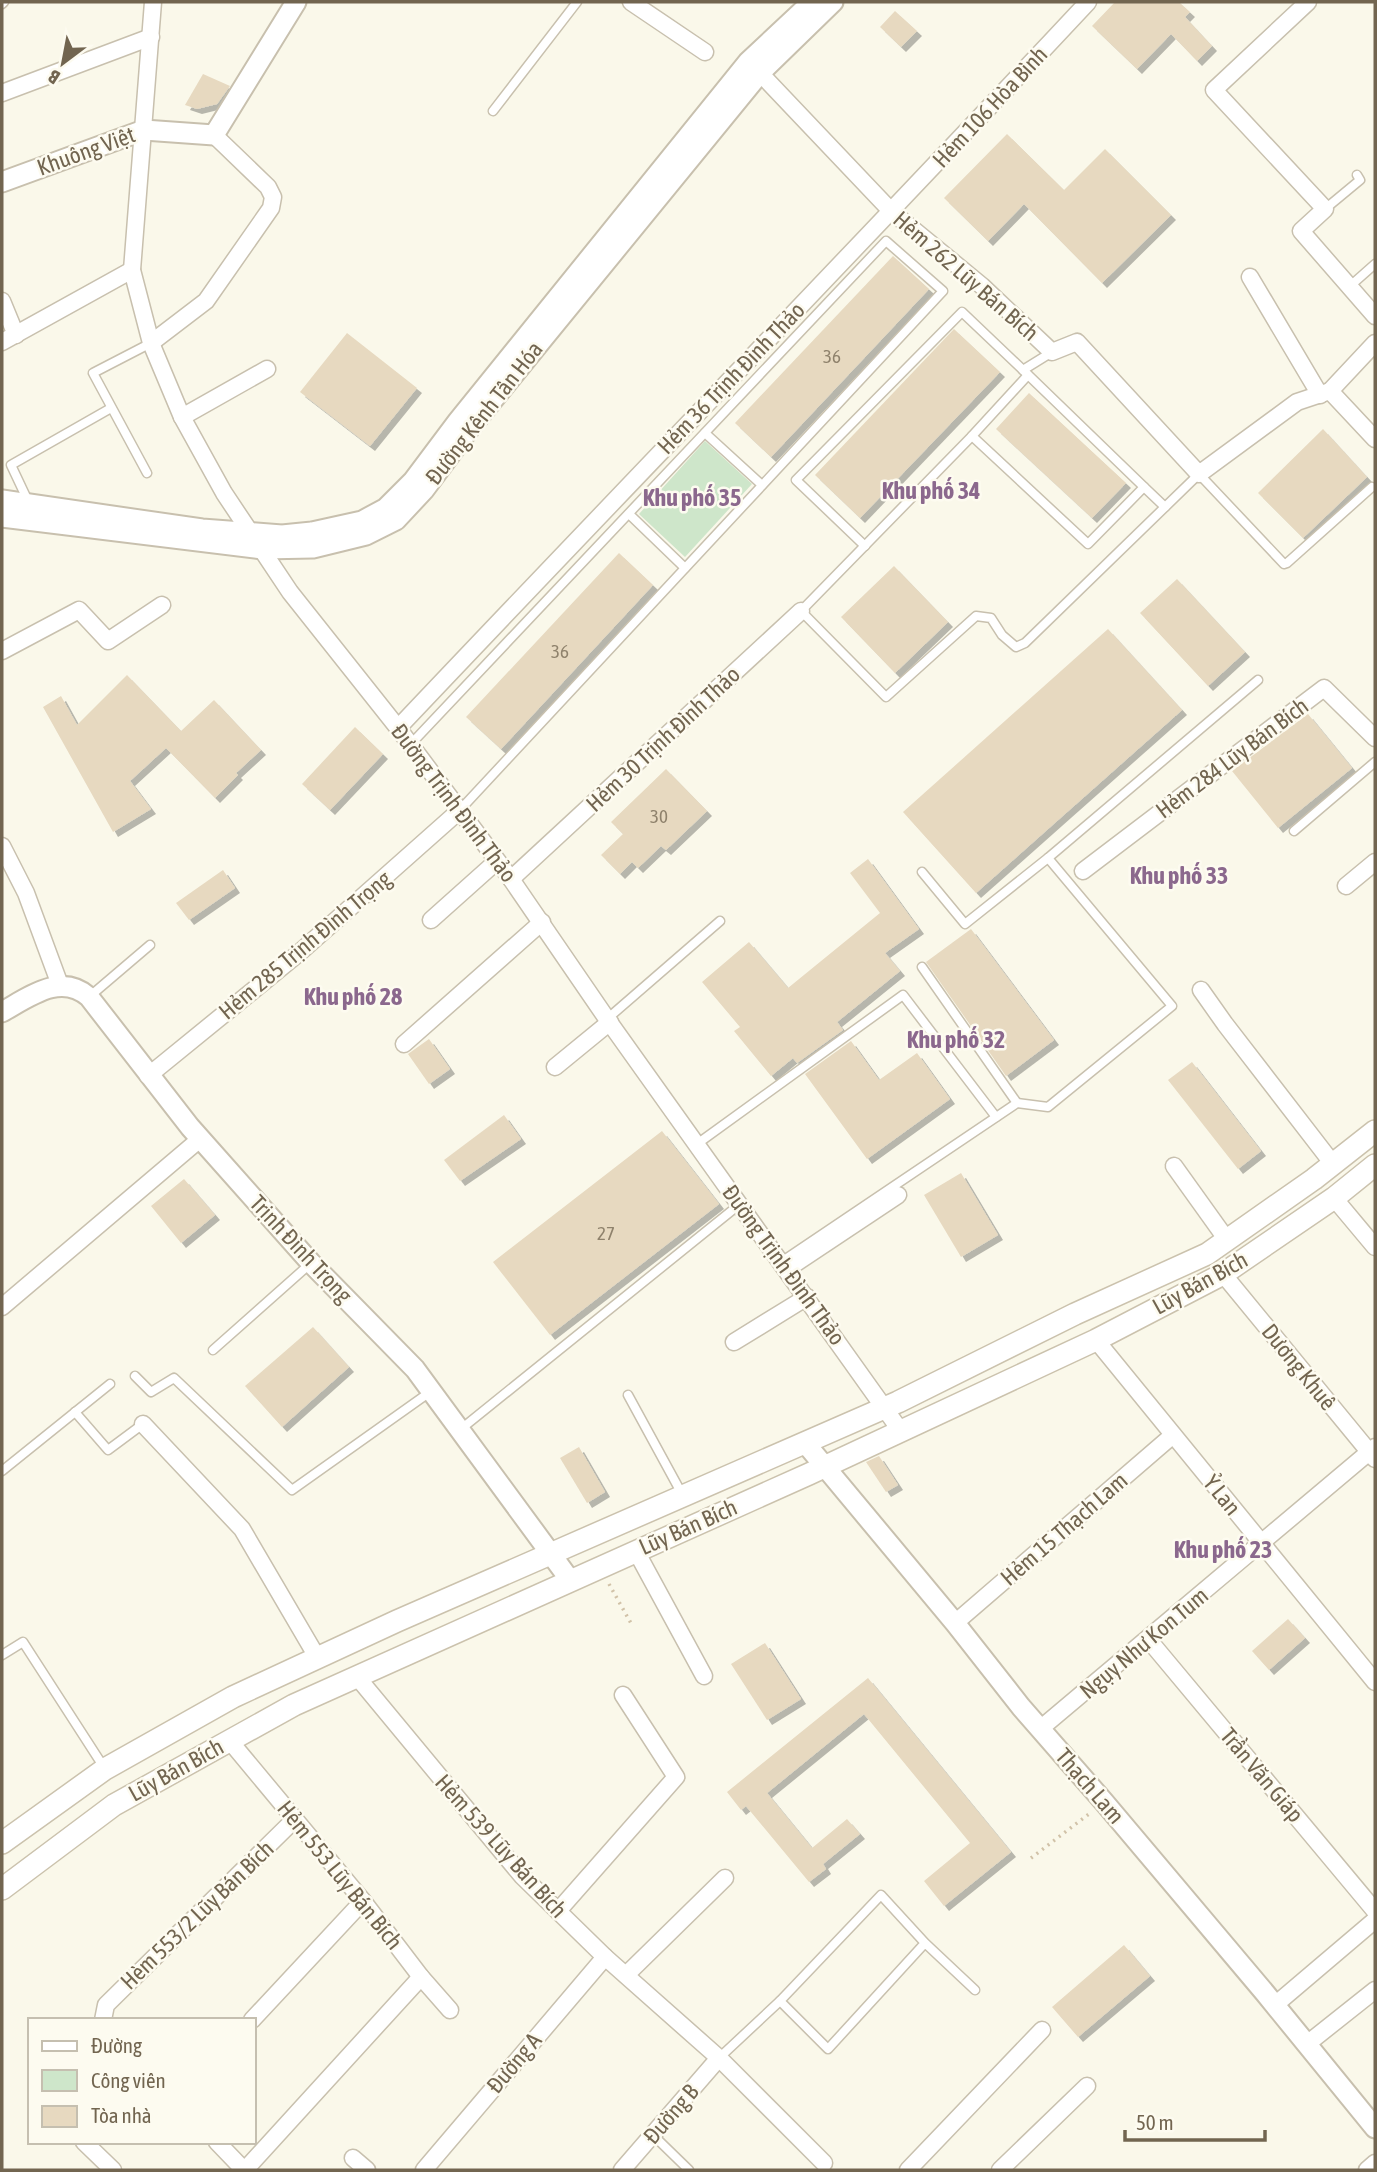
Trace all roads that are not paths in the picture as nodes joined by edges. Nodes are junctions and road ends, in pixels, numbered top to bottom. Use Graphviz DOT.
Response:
graph roads {
  1 [pos="153,2"];
  2 [pos="296,2"];
  3 [pos="576,2"];
  4 [pos="631,2"];
  5 [pos="811,2"];
  6 [pos="833,2"];
  7 [pos="1088,2"];
  8 [pos="1308,2"];
  9 [pos="151,37"];
  10 [pos="705,52"];
  11 [pos="750,78"];
  12 [pos="2,93"];
  13 [pos="493,111"];
  14 [pos="144,130"];
  15 [pos="214,135"];
  16 [pos="1357,175"];
  17 [pos="2,182"];
  18 [pos="1325,209"];
  19 [pos="892,212"];
  20 [pos="1375,264"];
  21 [pos="132,270"];
  22 [pos="1250,277"];
  23 [pos="1349,287"];
  24 [pos="2,301"];
  25 [pos="1375,316"];
  26 [pos="9,338"];
  27 [pos="151,343"];
  28 [pos="1375,344"];
  29 [pos="1052,352"];
  30 [pos="267,369"];
  31 [pos="1025,372"];
  32 [pos="1325,393"];
  33 [pos="111,408"];
  34 [pos="182,417"];
  35 [pos="705,433"];
  36 [pos="972,436"];
  37 [pos="1375,439"];
  38 [pos="147,473"];
  39 [pos="1199,474"];
  40 [pos="762,485"];
  41 [pos="1144,486"];
  42 [pos="1372,487"];
  43 [pos="2,500"];
  44 [pos="29,504"];
  45 [pos="1165,506"];
  46 [pos="629,514"];
  47 [pos="2,517"];
  48 [pos="256,541"];
  49 [pos="865,546"];
  50 [pos="685,568"];
  51 [pos="162,605"];
  52 [pos="801,611"];
  53 [pos="2,652"];
  54 [pos="1258,680"];
  55 [pos="398,728"];
  56 [pos="1375,738"];
  57 [pos="410,745"];
  58 [pos="1375,762"];
  59 [pos="459,811"];
  60 [pos="1294,831"];
  61 [pos="2,846"];
  62 [pos="1048,858"];
  63 [pos="497,861"];
  64 [pos="1375,862"];
  65 [pos="1083,871"];
  66 [pos="922,872"];
  67 [pos="511,879"];
  68 [pos="1346,886"];
  69 [pos="431,920"];
  70 [pos="720,921"];
  71 [pos="542,922"];
  72 [pos="150,945"];
  73 [pos="922,967"];
  74 [pos="60,985"];
  75 [pos="1201,990"];
  76 [pos="89,997"];
  77 [pos="2,1012"];
  78 [pos="608,1021"];
  79 [pos="404,1044"];
  80 [pos="555,1067"];
  81 [pos="148,1076"];
  82 [pos="1017,1103"];
  83 [pos="996,1117"];
  84 [pos="1375,1132"];
  85 [pos="200,1139"];
  86 [pos="697,1144"];
  87 [pos="1333,1164"];
  88 [pos="1174,1166"];
  89 [pos="1375,1166"];
  90 [pos="898,1195"];
  91 [pos="1334,1198"];
  92 [pos="740,1204"];
  93 [pos="1227,1240"];
  94 [pos="1375,1247"];
  95 [pos="311,1263"];
  96 [pos="784,1265"];
  97 [pos="1223,1274"];
  98 [pos="807,1297"];
  99 [pos="2,1307"];
  100 [pos="1096,1340"];
  101 [pos="734,1342"];
  102 [pos="212,1350"];
  103 [pos="135,1376"];
  104 [pos="110,1384"];
  105 [pos="432,1390"];
  106 [pos="628,1395"];
  107 [pos="886,1408"];
  108 [pos="75,1412"];
  109 [pos="143,1424"];
  110 [pos="461,1429"];
  111 [pos="900,1430"];
  112 [pos="1173,1434"];
  113 [pos="806,1444"];
  114 [pos="1373,1453"];
  115 [pos="825,1466"];
  116 [pos="2,1472"];
  117 [pos="684,1497"];
  118 [pos="1262,1543"];
  119 [pos="636,1551"];
  120 [pos="553,1554"];
  121 [pos="570,1580"];
  122 [pos="955,1623"];
  123 [pos="1148,1639"];
  124 [pos="2,1655"];
  125 [pos="317,1657"];
  126 [pos="704,1676"];
  127 [pos="358,1678"];
  128 [pos="1375,1682"];
  129 [pos="623,1695"];
  130 [pos="1040,1729"];
  131 [pos="229,1740"];
  132 [pos="105,1769"];
  133 [pos="295,1819"];
  134 [pos="2,1843"];
  135 [pos="725,1878"];
  136 [pos="2,1889"];
  137 [pos="363,1900"];
  138 [pos="558,1911"];
  139 [pos="1375,1911"];
  140 [pos="1375,1920"];
  141 [pos="925,1943"];
  142 [pos="605,1957"];
  143 [pos="626,1975"];
  144 [pos="421,1977"];
  145 [pos="975,1990"];
  146 [pos="1375,1990"];
  147 [pos="780,2001"];
  148 [pos="1275,2005"];
  149 [pos="450,2010"];
  150 [pos="103,2017"];
  151 [pos="253,2018"];
  152 [pos="1042,2029"];
  153 [pos="1307,2044"];
  154 [pos="719,2058"];
  155 [pos="1087,2086"];
  156 [pos="1375,2129"];
  157 [pos="653,2135"];
  158 [pos="86,2144"];
  159 [pos="219,2144"];
  160 [pos="353,2158"];
  161 [pos="824,2163"];
  162 [pos="1375,2163"];
  163 [pos="1004,2169"];
  164 [pos="113,2170"];
  165 [pos="245,2170"];
  166 [pos="367,2170"];
  167 [pos="424,2170"];
  168 [pos="622,2170"];
  169 [pos="689,2170"];
  170 [pos="908,2170"];
  171 [pos="1367,2170"];
  1 -- 9 [label="street, Đường Trịnh Đình Thảo"];
  2 -- 15 [label="street"];
  3 -- 13 [label="lane"];
  4 -- 10 [label="street"];
  5 -- 11 [label="street, Đường Kênh Tân Hóa"];
  6 -- 11 [label="street, Đường Kênh Tân Hóa"];
  7 -- 19 [label="street, Hẻm 106 Hòa Bình"];
  8 -- 18 [label="street"];
  9 -- 12 [label="street"];
  9 -- 14 [label="street, Đường Trịnh Đình Thảo"];
  11 -- 19 [label="street, Hẻm 262 Lũy Bán Bích"];
  11 -- 48 [label="street, Đường Kênh Tân Hóa"];
  14 -- 15 [label="street, Khuông Việt"];
  14 -- 17 [label="street, Khuông Việt"];
  14 -- 21 [label="street, Đường Trịnh Đình Thảo"];
  15 -- 27 [label="street"];
  16 -- 18 [label="lane"];
  18 -- 23 [label="street"];
  19 -- 29 [label="street, Hẻm 262 Lũy Bán Bích"];
  19 -- 55 [label="street, Hẻm 36 Trịnh Đình Thảo"];
  20 -- 23 [label="lane"];
  21 -- 26 [label="street"];
  21 -- 27 [label="street, Đường Trịnh Đình Thảo"];
  22 -- 32 [label="street"];
  23 -- 25 [label="street"];
  24 -- 26 [label="street"];
  27 -- 33 [label="lane"];
  27 -- 34 [label="street, Đường Trịnh Đình Thảo"];
  28 -- 32 [label="street"];
  29 -- 31 [label="lane, Hẻm 30 Trịnh Đình Thảo"];
  29 -- 39 [label="street, Hẻm 262 Lũy Bán Bích"];
  30 -- 34 [label="street"];
  31 -- 36 [label="lane, Hẻm 30 Trịnh Đình Thảo"];
  31 -- 41 [label="lane"];
  31 -- 49 [label="lane"];
  32 -- 37 [label="street"];
  32 -- 39 [label="street"];
  33 -- 38 [label="lane"];
  33 -- 44 [label="lane"];
  34 -- 48 [label="street, Đường Trịnh Đình Thảo"];
  35 -- 40 [label="lane"];
  35 -- 40 [label="lane"];
  35 -- 46 [label="lane"];
  36 -- 41 [label="lane"];
  36 -- 49 [label="lane, Hẻm 30 Trịnh Đình Thảo"];
  39 -- 42 [label="lane"];
  39 -- 45 [label="lane"];
  40 -- 50 [label="lane"];
  41 -- 45 [label="lane"];
  43 -- 44 [label="street, Đường Kênh Tân Hóa"];
  44 -- 48 [label="street, Đường Kênh Tân Hóa"];
  45 -- 52 [label="lane"];
  46 -- 50 [label="lane"];
  46 -- 57 [label="lane"];
  47 -- 48 [label="street, Đường Kênh Tân Hóa"];
  48 -- 55 [label="street, Đường Trịnh Đình Thảo"];
  49 -- 52 [label="lane, Hẻm 30 Trịnh Đình Thảo"];
  50 -- 59 [label="lane"];
  51 -- 53 [label="street"];
  52 -- 67 [label="street, Hẻm 30 Trịnh Đình Thảo"];
  54 -- 62 [label="lane"];
  55 -- 57 [label="street, Đường Trịnh Đình Thảo"];
  56 -- 65 [label="street, Hẻm 284 Lũy Bán Bích"];
  57 -- 59 [label="street, Đường Trịnh Đình Thảo"];
  58 -- 60 [label="lane"];
  59 -- 63 [label="street, Đường Trịnh Đình Thảo"];
  59 -- 81 [label="street, Hẻm 285 Trịnh Đình Trọng"];
  61 -- 74 [label="street"];
  62 -- 66 [label="lane"];
  62 -- 82 [label="lane"];
  63 -- 67 [label="street, Đường Trịnh Đình Thảo"];
  63 -- 69 [label="street"];
  64 -- 68 [label="street"];
  67 -- 71 [label="street, Đường Trịnh Đình Thảo"];
  70 -- 78 [label="lane"];
  71 -- 78 [label="street, Đường Trịnh Đình Thảo"];
  71 -- 79 [label="street"];
  72 -- 76 [label="lane"];
  73 -- 82 [label="lane"];
  74 -- 76 [label="street"];
  74 -- 77 [label="street"];
  75 -- 87 [label="street"];
  76 -- 81 [label="street, Trịnh Đình Trọng"];
  78 -- 80 [label="street"];
  78 -- 86 [label="street, Đường Trịnh Đình Thảo"];
  81 -- 85 [label="street, Trịnh Đình Trọng"];
  82 -- 83 [label="lane"];
  83 -- 86 [label="lane"];
  83 -- 96 [label="lane"];
  84 -- 87 [label="main road, Lũy Bán Bích"];
  85 -- 95 [label="street, Trịnh Đình Trọng"];
  85 -- 99 [label="street"];
  86 -- 92 [label="street, Đường Trịnh Đình Thảo"];
  87 -- 93 [label="main road, Lũy Bán Bích"];
  88 -- 93 [label="street"];
  89 -- 91 [label="main road, Lũy Bán Bích"];
  90 -- 96 [label="street"];
  91 -- 94 [label="street"];
  91 -- 97 [label="main road, Lũy Bán Bích"];
  92 -- 96 [label="street, Đường Trịnh Đình Thảo"];
  92 -- 110 [label="lane"];
  93 -- 107 [label="main road, Lũy Bán Bích"];
  95 -- 102 [label="lane"];
  95 -- 105 [label="street, Trịnh Đình Trọng"];
  96 -- 98 [label="street, Đường Trịnh Đình Thảo"];
  97 -- 100 [label="main road, Lũy Bán Bích"];
  97 -- 114 [label="street, Dương Khuê"];
  98 -- 101 [label="street"];
  98 -- 107 [label="street, Đường Trịnh Đình Thảo"];
  100 -- 111 [label="main road, Lũy Bán Bích"];
  100 -- 112 [label="street, Ỷ Lan"];
  103 -- 105 [label="lane"];
  104 -- 108 [label="lane"];
  105 -- 110 [label="street, Trịnh Đình Trọng"];
  106 -- 117 [label="lane"];
  107 -- 111 [label="street, Đường Trịnh Đình Thảo"];
  107 -- 113 [label="main road, Lũy Bán Bích"];
  108 -- 109 [label="lane"];
  108 -- 116 [label="lane"];
  109 -- 125 [label="street"];
  110 -- 120 [label="street, Trịnh Đình Trọng"];
  111 -- 115 [label="main road, Lũy Bán Bích"];
  112 -- 118 [label="street, Ỷ Lan"];
  112 -- 122 [label="street, Hẻm 15 Thạch Lam"];
  113 -- 115 [label="street, Thạch Lam"];
  113 -- 117 [label="main road, Lũy Bán Bích"];
  114 -- 118 [label="street, Ngụy Như Kon Tum"];
  115 -- 119 [label="main road, Lũy Bán Bích"];
  115 -- 122 [label="street, Thạch Lam"];
  117 -- 120 [label="main road, Lũy Bán Bích"];
  118 -- 123 [label="street, Ngụy Như Kon Tum"];
  118 -- 128 [label="street, Ỷ Lan"];
  119 -- 121 [label="main road, Lũy Bán Bích"];
  119 -- 126 [label="street"];
  120 -- 121 [label="street, Trịnh Đình Trọng"];
  120 -- 125 [label="main road, Lũy Bán Bích"];
  121 -- 127 [label="main road, Lũy Bán Bích"];
  122 -- 130 [label="street, Thạch Lam"];
  123 -- 130 [label="street, Ngụy Như Kon Tum"];
  123 -- 139 [label="street, Trần Văn Giáp"];
  124 -- 132 [label="lane"];
  125 -- 132 [label="main road, Lũy Bán Bích"];
  127 -- 131 [label="main road, Lũy Bán Bích"];
  127 -- 138 [label="street, Hẻm 539 Lũy Bán Bích"];
  129 -- 138 [label="street"];
  130 -- 148 [label="street, Thạch Lam"];
  131 -- 133 [label="street, Hẻm 553 Lũy Bán Bích"];
  131 -- 136 [label="main road, Lũy Bán Bích"];
  132 -- 134 [label="main road, Lũy Bán Bích"];
  133 -- 137 [label="street, Hẻm 553 Lũy Bán Bích"];
  133 -- 150 [label="street, Hèm 553/2 Lũy Bán Bích"];
  135 -- 143 [label="street"];
  137 -- 144 [label="street, Hẻm 553 Lũy Bán Bích"];
  137 -- 151 [label="street"];
  138 -- 142 [label="street, Hẻm 539 Lũy Bán Bích"];
  140 -- 148 [label="street"];
  141 -- 145 [label="lane"];
  141 -- 147 [label="lane"];
  141 -- 147 [label="lane"];
  142 -- 143 [label="street, Hẻm 539 Lũy Bán Bích"];
  142 -- 167 [label="street, Đường A"];
  143 -- 154 [label="street, Hẻm 539 Lũy Bán Bích"];
  144 -- 149 [label="street, Hẻm 553 Lũy Bán Bích"];
  144 -- 165 [label="street"];
  146 -- 153 [label="street"];
  147 -- 154 [label="lane"];
  148 -- 153 [label="street, Thạch Lam"];
  152 -- 170 [label="street"];
  153 -- 156 [label="street, Thạch Lam"];
  154 -- 157 [label="street, Đường B"];
  154 -- 161 [label="street, Hẻm 539 Lũy Bán Bích"];
  155 -- 163 [label="street"];
  157 -- 168 [label="street, Đường B"];
  157 -- 169 [label="lane"];
  158 -- 164 [label="street"];
  159 -- 165 [label="street"];
  160 -- 166 [label="street"];
  162 -- 171 [label="street"];
}
